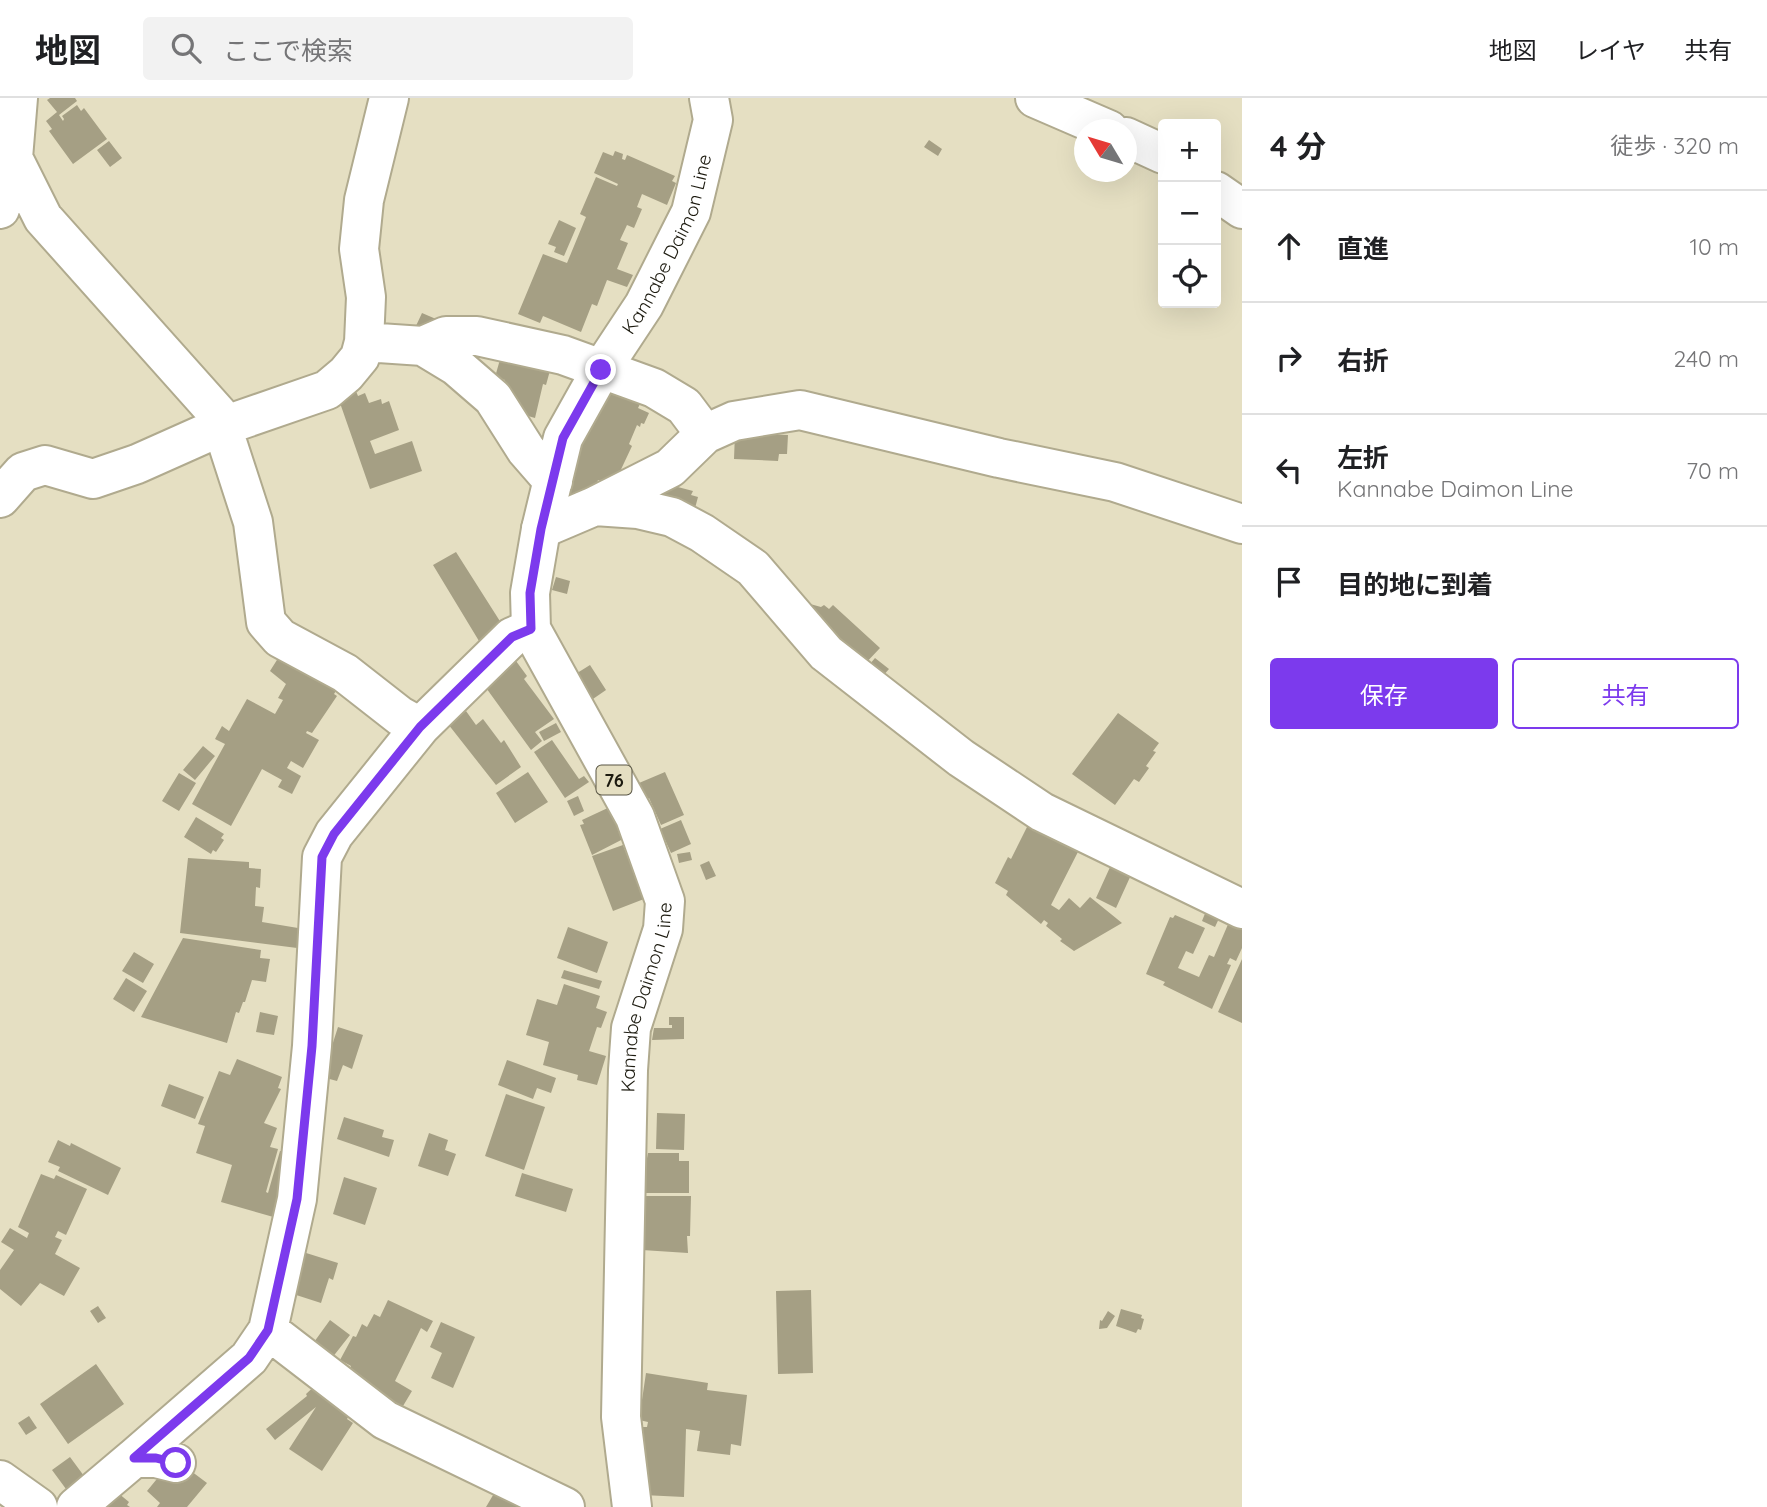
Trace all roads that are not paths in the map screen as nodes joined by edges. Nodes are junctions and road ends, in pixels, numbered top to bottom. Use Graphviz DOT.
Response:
graph roads {
  1 [pos="18,98"];
  2 [pos="389,98"];
  3 [pos="709,98"];
  4 [pos="1035,98"];
  5 [pos="1084,119"];
  6 [pos="1137,142"];
  7 [pos="1158,152"];
  8 [pos="7,157"];
  9 [pos="1221,194"];
  10 [pos="0,209"];
  11 [pos="1242,209"];
  12 [pos="364,342"];
  13 [pos="423,346"];
  14 [pos="601,370"];
  15 [pos="220,427"];
  16 [pos="705,434"];
  17 [pos="553,481"];
  18 [pos="0,498"];
  19 [pos="595,506"];
  20 [pos="1242,524"];
  21 [pos="541,529"];
  22 [pos="531,629"];
  23 [pos="420,727"];
  24 [pos="1242,909"];
  25 [pos="268,1330"];
  26 [pos="134,1458"];
  27 [pos="176,1463"];
  28 [pos="0,1480"];
  29 [pos="38,1507"];
  30 [pos="76,1507"];
  31 [pos="565,1507"];
  32 [pos="632,1507"];
  1 -- 8 [label="street"];
  2 -- 12 [label="street"];
  3 -- 14 [label="street, Kannabe Daimon Line / 76"];
  4 -- 5 [label="street"];
  6 -- 7 [label="street"];
  8 -- 10 [label="street"];
  8 -- 15 [label="street"];
  9 -- 11 [label="street"];
  12 -- 13 [label="street"];
  12 -- 15 [label="street"];
  13 -- 14 [label="street"];
  13 -- 17 [label="street"];
  14 -- 16 [label="street"];
  14 -- 17 [label="street, Kannabe Daimon Line / 76"];
  15 -- 18 [label="street"];
  15 -- 23 [label="street"];
  16 -- 19 [label="street"];
  16 -- 20 [label="street"];
  17 -- 21 [label="street, Kannabe Daimon Line / 76"];
  19 -- 21 [label="street"];
  19 -- 24 [label="street"];
  21 -- 22 [label="street, Kannabe Daimon Line / 76"];
  22 -- 23 [label="street"];
  22 -- 32 [label="street, Kannabe Daimon Line / 76"];
  23 -- 25 [label="street"];
  25 -- 26 [label="street"];
  25 -- 31 [label="street"];
  26 -- 27 [label="street"];
  26 -- 30 [label="street"];
  28 -- 29 [label="street"];
}
